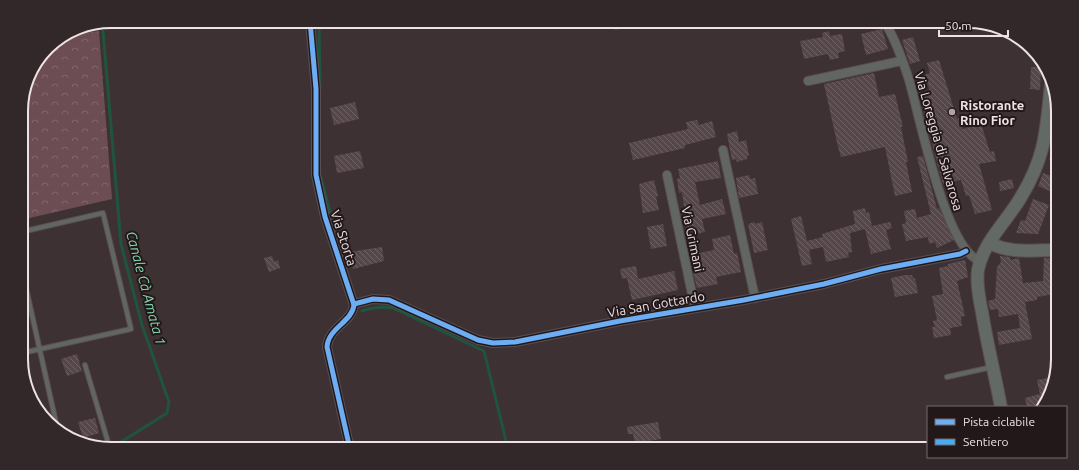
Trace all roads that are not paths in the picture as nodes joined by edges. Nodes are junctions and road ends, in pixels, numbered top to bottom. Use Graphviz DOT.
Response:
graph roads {
  1 [pos="311,28"];
  2 [pos="888,28"];
  3 [pos="901,61"];
  4 [pos="808,82"];
  5 [pos="1051,127"];
  6 [pos="723,150"];
  7 [pos="667,176"];
  8 [pos="28,231"];
  9 [pos="990,243"];
  10 [pos="1051,250"];
  11 [pos="966,251"];
  12 [pos="980,261"];
  13 [pos="28,296"];
  14 [pos="755,298"];
  15 [pos="354,304"];
  16 [pos="695,308"];
  17 [pos="40,349"];
  18 [pos="28,352"];
  19 [pos="84,365"];
  20 [pos="992,367"];
  21 [pos="947,377"];
  22 [pos="1002,403"];
  23 [pos="56,421"];
  24 [pos="108,442"];
  25 [pos="348,442"];
  1 -- 15 [label="street, Via Storta"];
  2 -- 3 [label="street, Via Loreggia di Salvarosa"];
  3 -- 4 [label="street"];
  3 -- 11 [label="street, Via Loreggia di Salvarosa"];
  5 -- 9 [label="street"];
  6 -- 14 [label="street"];
  7 -- 16 [label="street, Via Grimani"];
  8 -- 17 [label="lane"];
  9 -- 10 [label="street"];
  9 -- 12 [label="street"];
  11 -- 12 [label="street, Via Loreggia di Salvarosa"];
  11 -- 14 [label="street, Via San Gottardo"];
  12 -- 20 [label="street"];
  13 -- 17 [label="lane"];
  14 -- 16 [label="street, Via San Gottardo"];
  15 -- 16 [label="street, Via San Gottardo"];
  15 -- 25 [label="street"];
  17 -- 18 [label="lane"];
  17 -- 23 [label="lane"];
  19 -- 24 [label="lane"];
  20 -- 21 [label="lane"];
  20 -- 22 [label="street"];
}
